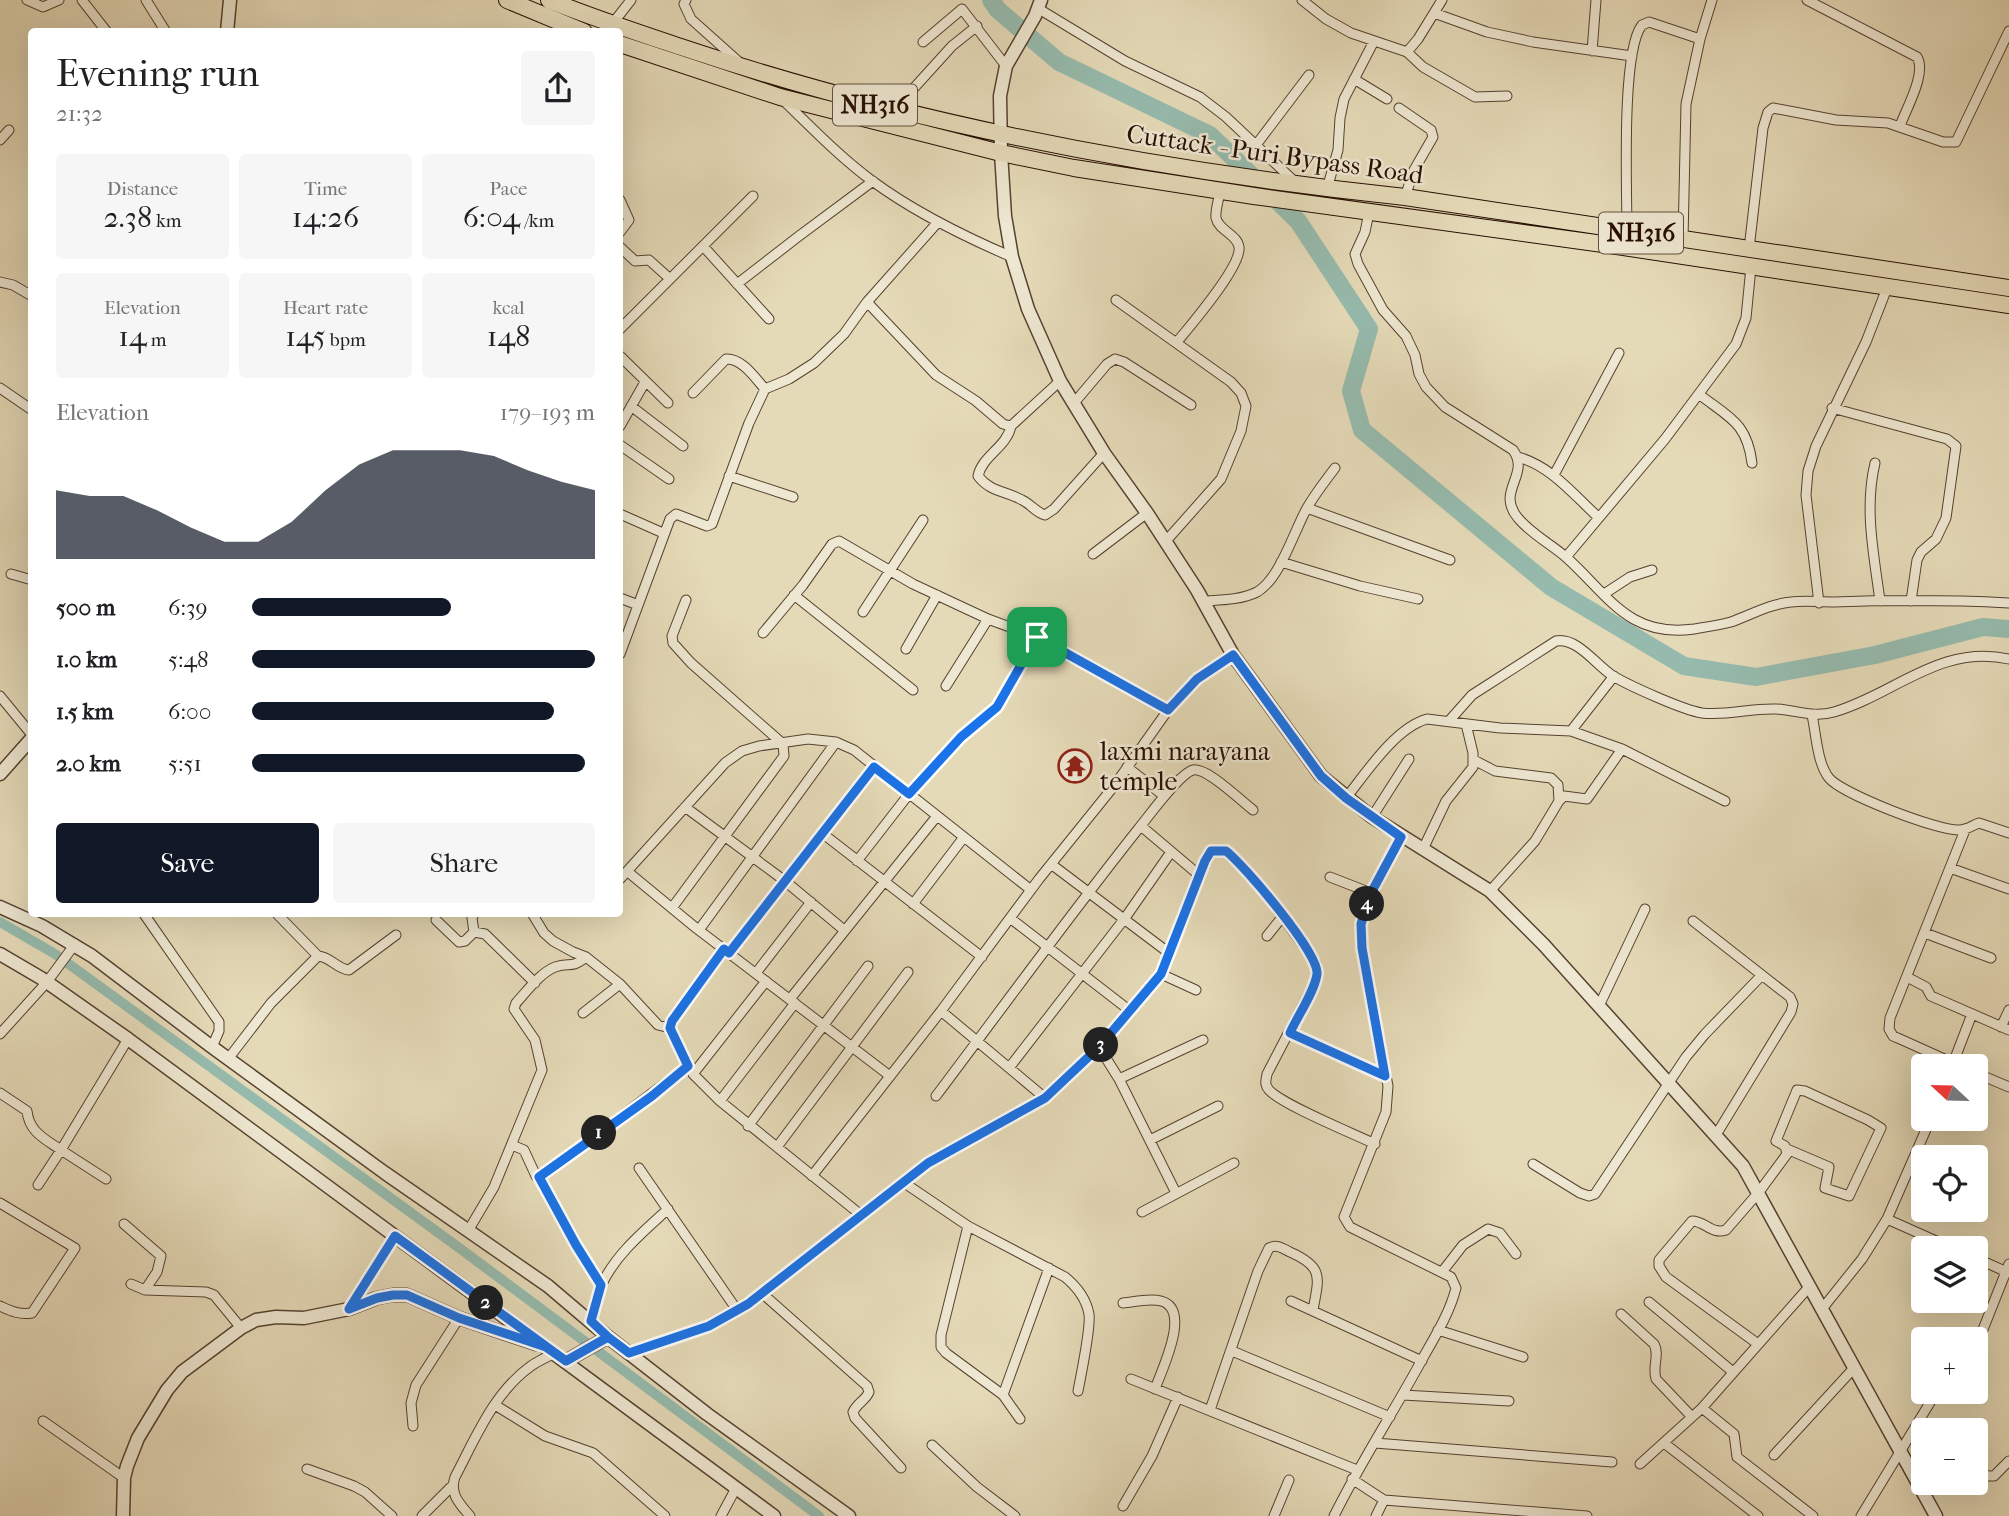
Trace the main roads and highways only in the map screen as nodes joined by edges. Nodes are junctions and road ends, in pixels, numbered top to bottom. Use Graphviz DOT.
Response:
graph roads {
  1 [pos="507,0"];
  2 [pos="549,0"];
  3 [pos="573,28"];
  4 [pos="623,45"];
  5 [pos="2009,288"];
  6 [pos="2009,305"];
  1 -- 3 [label="highway"];
  2 -- 5 [label="highway, Cuttack - Puri Bypass Road / NH316"];
  4 -- 6 [label="highway, Cuttack - Puri Bypass Road / NH316"];
}
